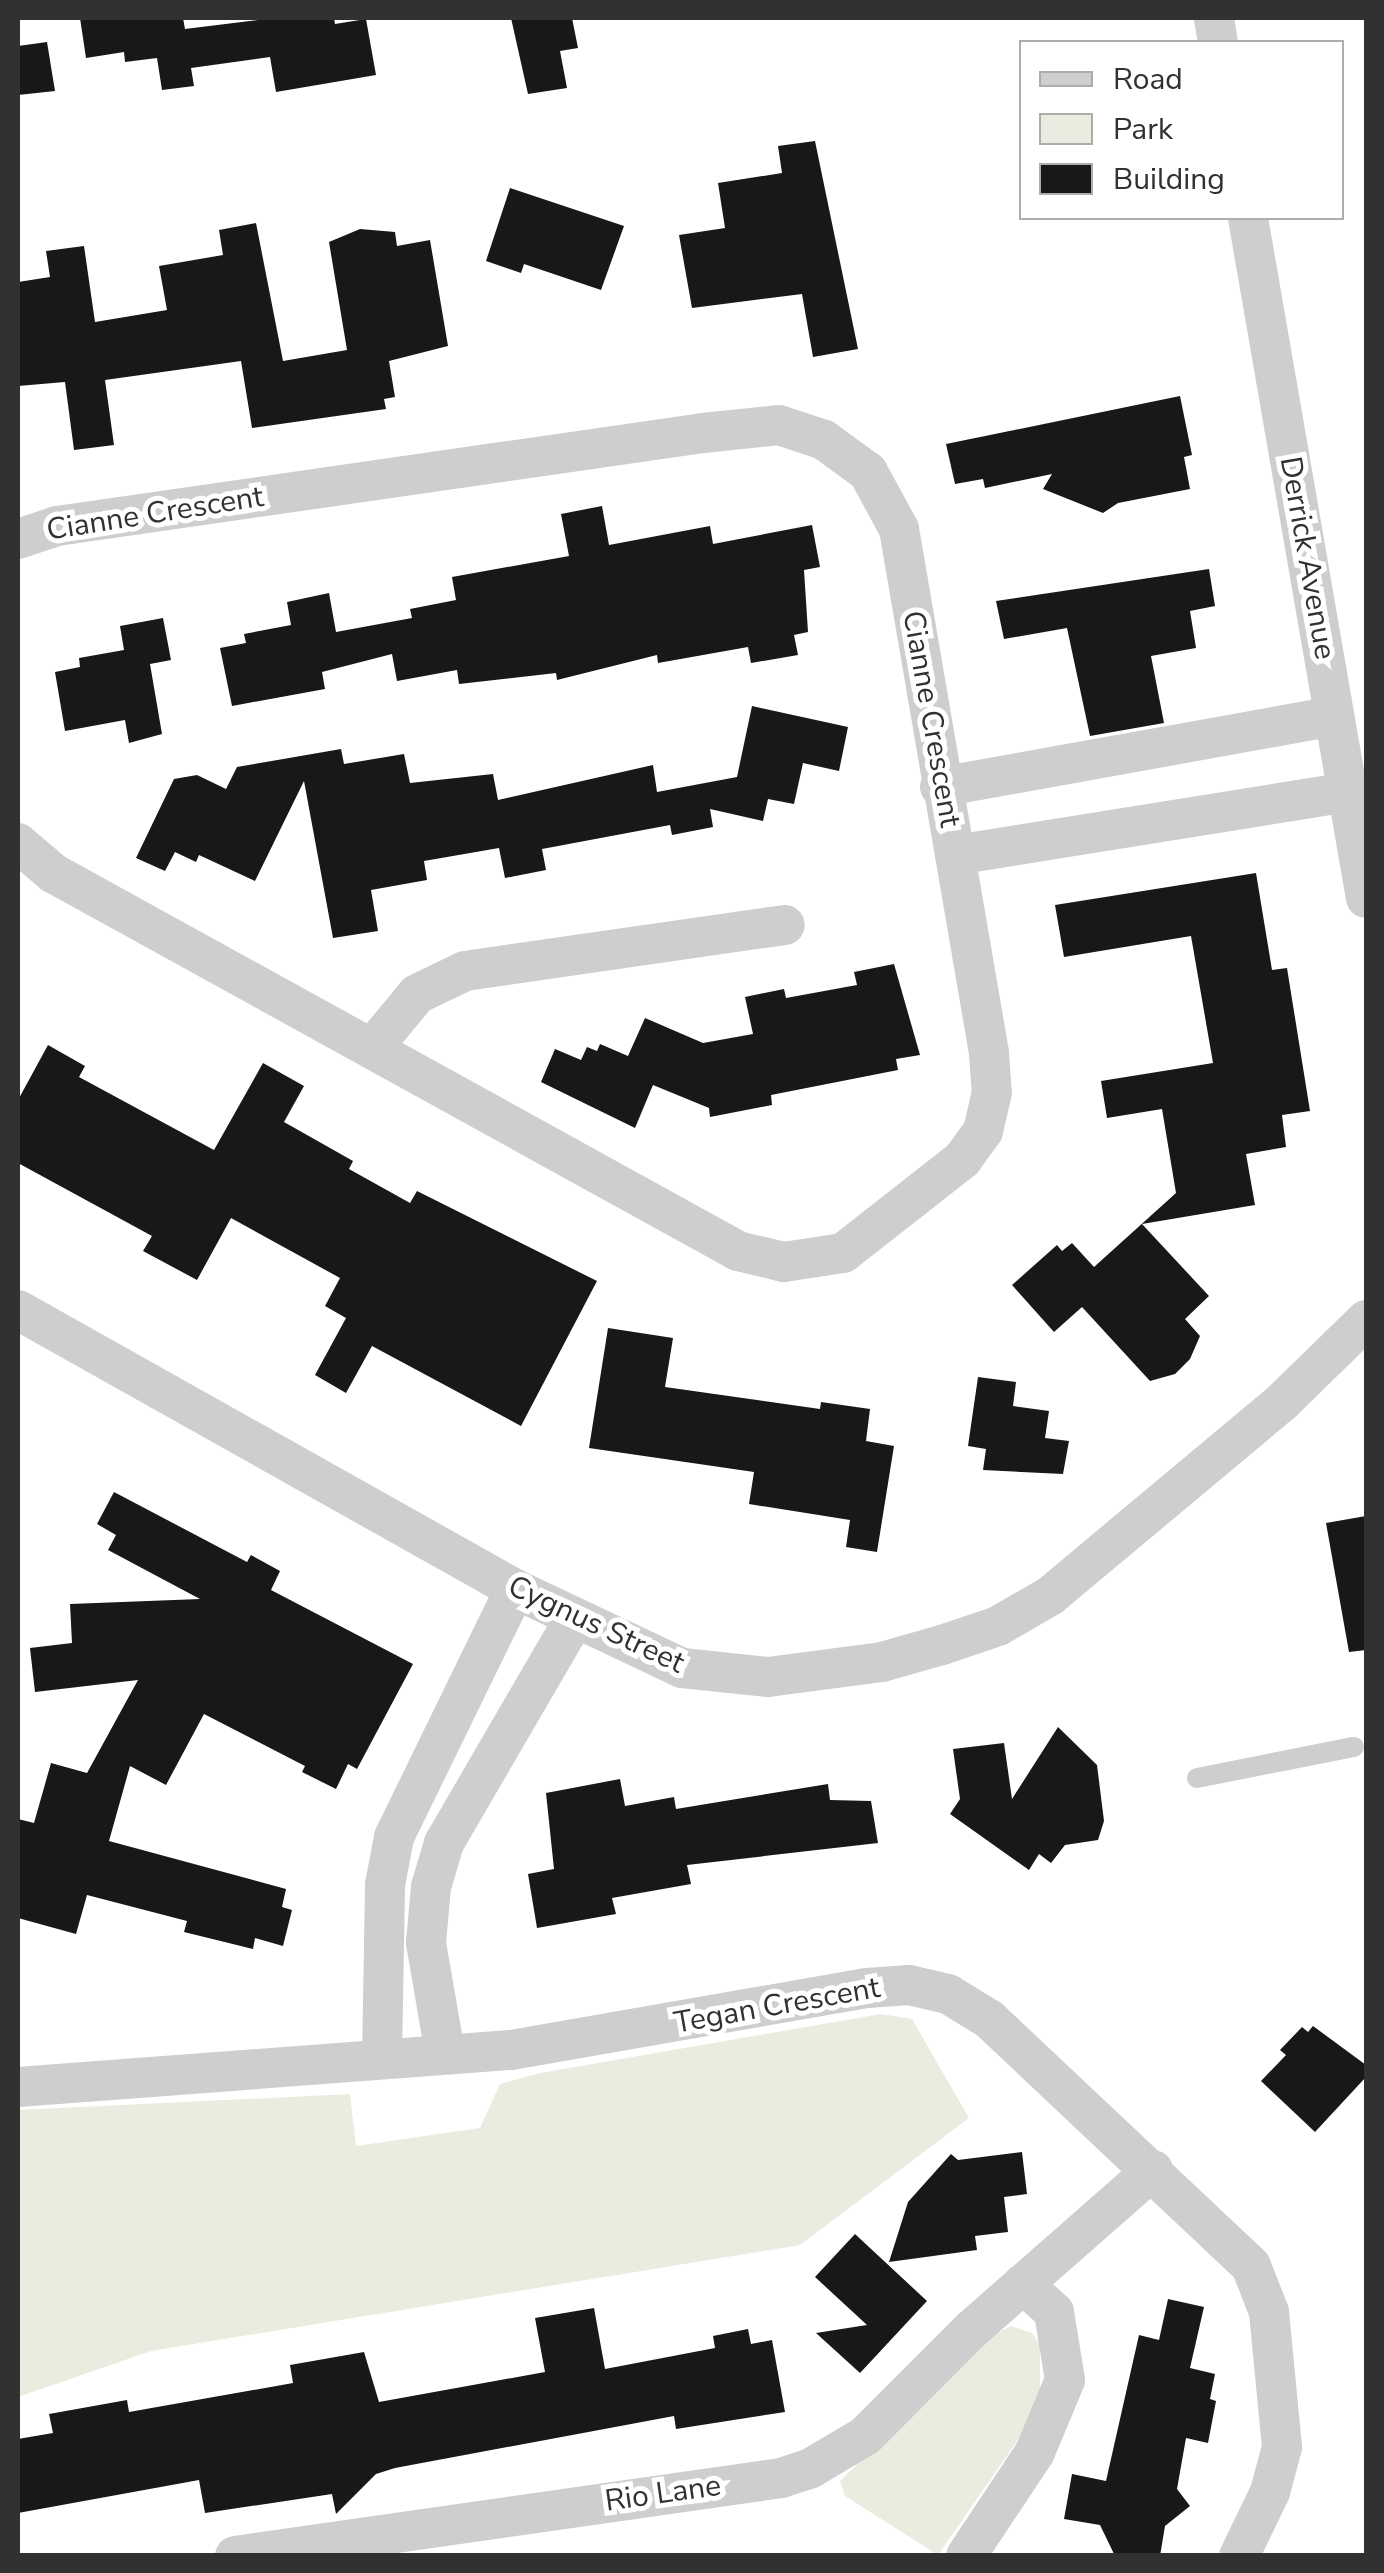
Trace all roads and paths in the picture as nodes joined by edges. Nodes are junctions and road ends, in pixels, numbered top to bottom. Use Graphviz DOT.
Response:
graph roads {
  1 [pos="1248,220"];
  2 [pos="18,539"];
  3 [pos="1334,716"];
  4 [pos="940,788"];
  5 [pos="1348,792"];
  6 [pos="18,843"];
  7 [pos="955,855"];
  8 [pos="1366,898"];
  9 [pos="785,924"];
  10 [pos="374,1046"];
  11 [pos="18,1310"];
  12 [pos="1366,1320"];
  13 [pos="514,1590"];
  14 [pos="575,1618"];
  15 [pos="1354,1747"];
  16 [pos="1196,1778"];
  17 [pos="444,2053"];
  18 [pos="382,2059"];
  19 [pos="18,2087"];
  20 [pos="1154,2170"];
  21 [pos="1024,2284"];
  22 [pos="235,2556"];
  23 [pos="966,2556"];
  24 [pos="1239,2556"];
  1 -- 3 [label="street, Derrick Avenue"];
  2 -- 4 [label="street, Cianne Crescent"];
  3 -- 4 [label="street"];
  3 -- 5 [label="street, Derrick Avenue"];
  4 -- 7 [label="street, Cianne Crescent"];
  5 -- 7 [label="street"];
  5 -- 8 [label="street, Derrick Avenue"];
  6 -- 10 [label="street, Cianne Crescent"];
  7 -- 10 [label="street, Cianne Crescent"];
  9 -- 10 [label="street"];
  11 -- 13 [label="street, Cygnus Street"];
  12 -- 14 [label="street, Cygnus Street"];
  13 -- 14 [label="street, Cygnus Street"];
  13 -- 18 [label="street"];
  14 -- 17 [label="street"];
  15 -- 16 [label="lane"];
  17 -- 18 [label="street, Tegan Crescent"];
  17 -- 20 [label="street, Tegan Crescent"];
  18 -- 19 [label="street, Tegan Crescent"];
  20 -- 21 [label="street, Rio Lane"];
  20 -- 24 [label="street, Tegan Crescent"];
  21 -- 22 [label="street, Rio Lane"];
  21 -- 23 [label="street"];
}
